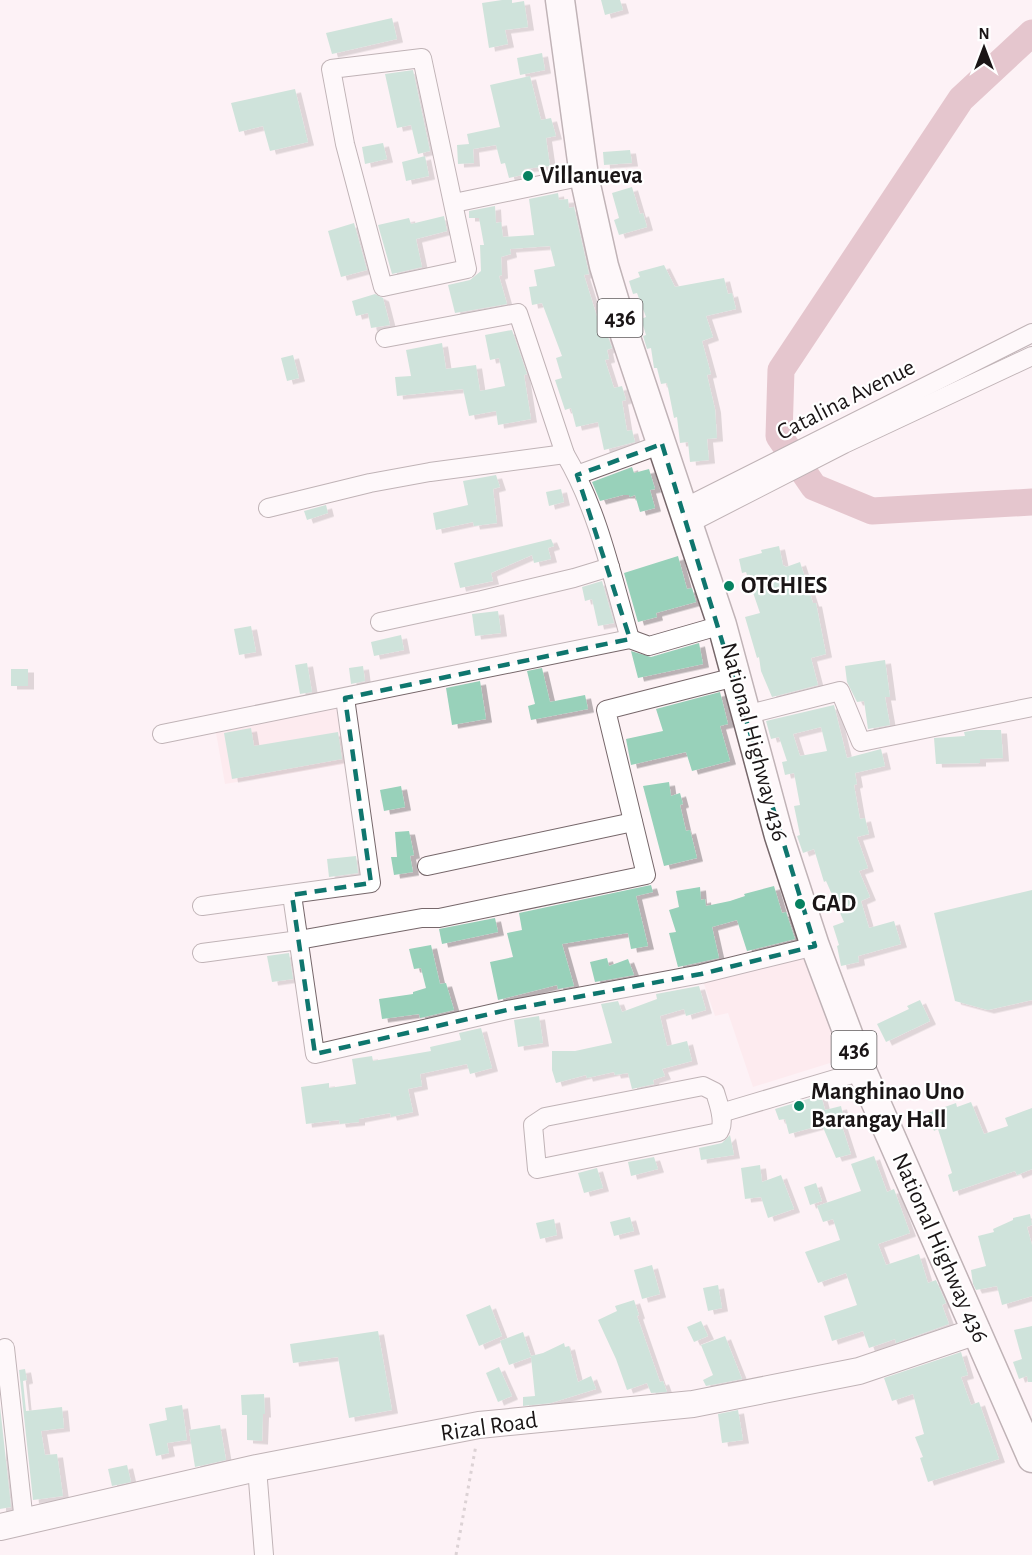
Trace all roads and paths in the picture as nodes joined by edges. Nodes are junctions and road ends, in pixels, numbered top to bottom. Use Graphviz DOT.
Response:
graph roads {
  1 [pos="560,0"];
  2 [pos="584,176"];
  3 [pos="454,203"];
  4 [pos="1032,333"];
  5 [pos="385,338"];
  6 [pos="1032,356"];
  7 [pos="841,438"];
  8 [pos="662,444"];
  9 [pos="565,454"];
  10 [pos="577,475"];
  11 [pos="268,508"];
  12 [pos="685,517"];
  13 [pos="610,567"];
  14 [pos="380,622"];
  15 [pos="722,625"];
  16 [pos="630,639"];
  17 [pos="735,677"];
  18 [pos="345,698"];
  19 [pos="1032,707"];
  20 [pos="745,715"];
  21 [pos="162,734"];
  22 [pos="633,822"];
  23 [pos="427,866"];
  24 [pos="292,894"];
  25 [pos="202,906"];
  26 [pos="299,940"];
  27 [pos="815,946"];
  28 [pos="202,953"];
  29 [pos="862,1071"];
  30 [pos="721,1113"];
  31 [pos="976,1330"];
  32 [pos="5,1348"];
  33 [pos="6,1411"];
  34 [pos="479,1425"];
  35 [pos="1032,1458"];
  36 [pos="257,1468"];
  37 [pos="12,1525"];
  38 [pos="264,1555"];
  39 [pos="456,1555"];
  1 -- 2 [label="main road, National Highway 436 / 436"];
  2 -- 3 [label="street"];
  2 -- 8 [label="main road, National Highway 436 / 436"];
  3 -- 3 [label="street"];
  4 -- 7 [label="street, Catalina Avenue"];
  5 -- 9 [label="street"];
  6 -- 7 [label="street, Catalina Avenue"];
  7 -- 12 [label="street, Catalina Avenue"];
  8 -- 10 [label="street"];
  8 -- 12 [label="main road, National Highway 436 / 436"];
  9 -- 10 [label="street"];
  9 -- 11 [label="street"];
  10 -- 13 [label="street"];
  12 -- 15 [label="main road, National Highway 436 / 436"];
  13 -- 14 [label="street"];
  13 -- 16 [label="street"];
  15 -- 16 [label="street"];
  15 -- 17 [label="main road, National Highway 436 / 436"];
  16 -- 18 [label="street"];
  17 -- 20 [label="main road, National Highway 436 / 436"];
  17 -- 22 [label="street"];
  18 -- 21 [label="street"];
  18 -- 24 [label="street"];
  19 -- 20 [label="street"];
  20 -- 27 [label="main road, National Highway 436 / 436"];
  22 -- 23 [label="street"];
  22 -- 26 [label="street"];
  24 -- 25 [label="street"];
  24 -- 26 [label="street"];
  26 -- 27 [label="street"];
  26 -- 28 [label="street"];
  27 -- 29 [label="main road, National Highway 436 / 436"];
  29 -- 30 [label="street"];
  29 -- 31 [label="main road, National Highway 436 / 436"];
  30 -- 30 [label="street"];
  31 -- 34 [label="street, Rizal Road"];
  31 -- 35 [label="main road, National Highway 436 / 436"];
  32 -- 33 [label="street"];
  33 -- 37 [label="street"];
  34 -- 36 [label="street, Rizal Road"];
  34 -- 39 [label="path"];
  36 -- 37 [label="street, Rizal Road"];
  36 -- 38 [label="street"];
}
